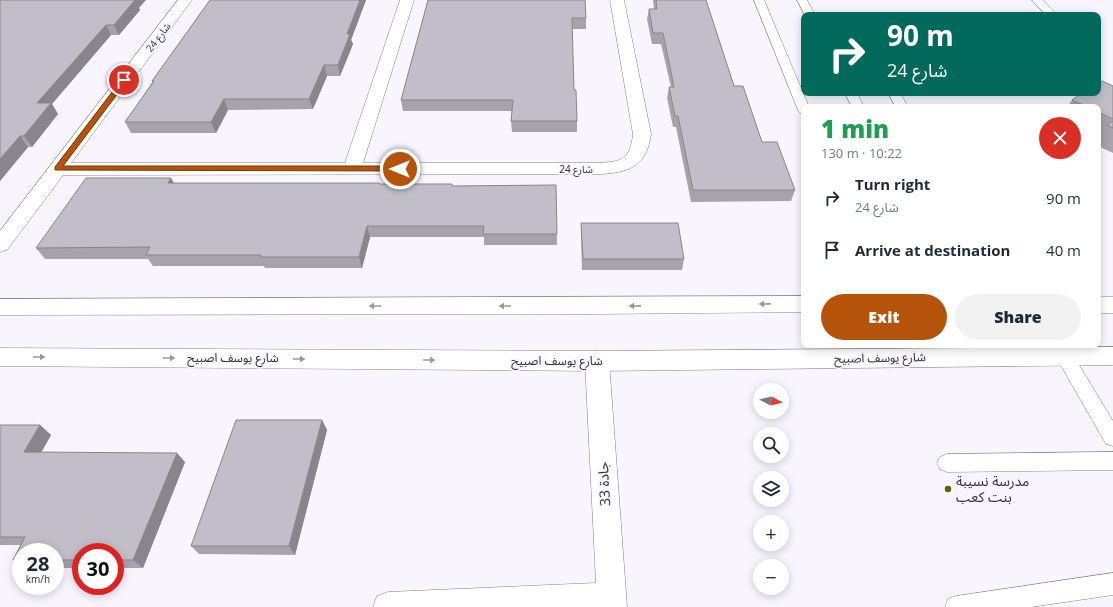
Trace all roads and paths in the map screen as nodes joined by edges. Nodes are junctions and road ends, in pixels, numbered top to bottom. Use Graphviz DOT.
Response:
graph roads {
  1 [pos="185,0"];
  2 [pos="407,0"];
  3 [pos="618,0"];
  4 [pos="759,0"];
  5 [pos="802,0"];
  6 [pos="1037,0"];
  7 [pos="808,12"];
  8 [pos="1049,12"];
  9 [pos="802,104"];
  10 [pos="352,168"];
  11 [pos="58,169"];
  12 [pos="0,245"];
  13 [pos="801,304"];
  14 [pos="1101,305"];
  15 [pos="1113,305"];
  16 [pos="0,307"];
  17 [pos="1113,356"];
  18 [pos="0,357"];
  19 [pos="1065,357"];
  20 [pos="597,361"];
  21 [pos="1113,438"];
  22 [pos="1113,461"];
  23 [pos="946,463"];
  24 [pos="1113,584"];
  25 [pos="611,602"];
  26 [pos="388,607"];
  27 [pos="956,607"];
  1 -- 11 [label="street, شارع 24"];
  2 -- 10 [label="street"];
  3 -- 10 [label="street, شارع 24"];
  4 -- 9 [label="lane"];
  5 -- 7 [label="lane"];
  6 -- 8 [label="lane"];
  10 -- 11 [label="street, شارع 24"];
  11 -- 12 [label="street, شارع 24"];
  13 -- 16 [label="street, one-way"];
  14 -- 15 [label="street"];
  17 -- 19 [label="street, شارع يوسف اصبيح"];
  18 -- 20 [label="street, شارع يوسف اصبيح, one-way"];
  19 -- 20 [label="street, شارع يوسف اصبيح"];
  19 -- 21 [label="lane"];
  20 -- 25 [label="street, جادة 33"];
  22 -- 23 [label="lane"];
  24 -- 27 [label="lane"];
  25 -- 26 [label="street"];
}
